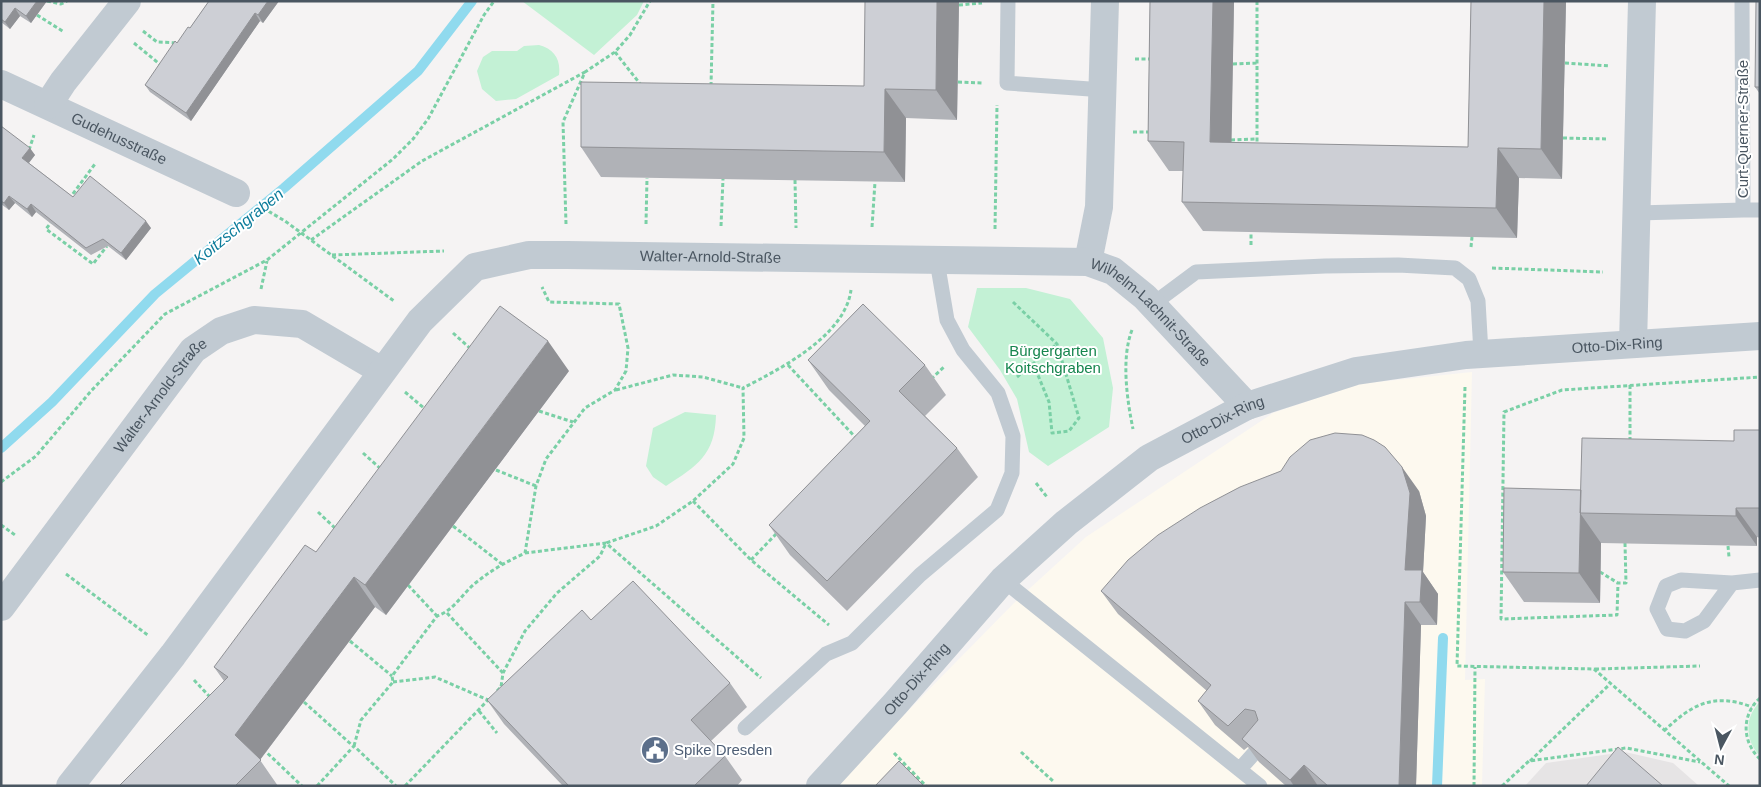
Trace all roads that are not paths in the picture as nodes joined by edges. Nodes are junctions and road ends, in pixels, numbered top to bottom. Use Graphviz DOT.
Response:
graph roads {
  1 [pos="1008,1"];
  2 [pos="1105,1"];
  3 [pos="1642,1"];
  4 [pos="1742,1"];
  5 [pos="118,13"];
  6 [pos="1,84"];
  7 [pos="1104,90"];
  8 [pos="48,105"];
  9 [pos="236,193"];
  10 [pos="1743,210"];
  11 [pos="1760,210"];
  12 [pos="1638,213"];
  13 [pos="937,261"];
  14 [pos="1088,262"];
  15 [pos="1149,300"];
  16 [pos="1760,336"];
  17 [pos="1633,344"];
  18 [pos="1473,354"];
  19 [pos="382,371"];
  20 [pos="1246,406"];
  21 [pos="1003,580"];
  22 [pos="1760,580"];
  23 [pos="1732,583"];
  24 [pos="1,607"];
  25 [pos="745,728"];
  26 [pos="1265,741"];
  27 [pos="1240,769"];
  28 [pos="70,786"];
  29 [pos="820,786"];
  30 [pos="1260,786"];
  1 -- 7 [label="lane"];
  2 -- 7 [label="street, Wilhelm-Lachnit-Straße"];
  3 -- 12 [label="street"];
  4 -- 10 [label="lane, Curt-Querner-Straße"];
  5 -- 8 [label="street"];
  6 -- 8 [label="street, Gudehusstraße"];
  7 -- 14 [label="street, Wilhelm-Lachnit-Straße"];
  8 -- 9 [label="street, Gudehusstraße"];
  10 -- 11 [label="lane"];
  10 -- 12 [label="lane, Curt-Querner-Straße"];
  12 -- 17 [label="street"];
  13 -- 14 [label="street, Walter-Arnold-Straße"];
  13 -- 19 [label="street, Walter-Arnold-Straße"];
  13 -- 25 [label="lane"];
  14 -- 15 [label="street, Wilhelm-Lachnit-Straße"];
  15 -- 18 [label="lane"];
  15 -- 20 [label="street, Wilhelm-Lachnit-Straße"];
  16 -- 17 [label="street, Otto-Dix-Ring"];
  17 -- 18 [label="street, Otto-Dix-Ring"];
  18 -- 20 [label="street, Otto-Dix-Ring"];
  19 -- 24 [label="street, Walter-Arnold-Straße"];
  19 -- 28 [label="street"];
  20 -- 21 [label="street, Otto-Dix-Ring"];
  21 -- 27 [label="lane"];
  21 -- 29 [label="street, Otto-Dix-Ring"];
  22 -- 23 [label="lane"];
  23 -- 23 [label="lane"];
  26 -- 27 [label="lane"];
  27 -- 30 [label="lane"];
}
